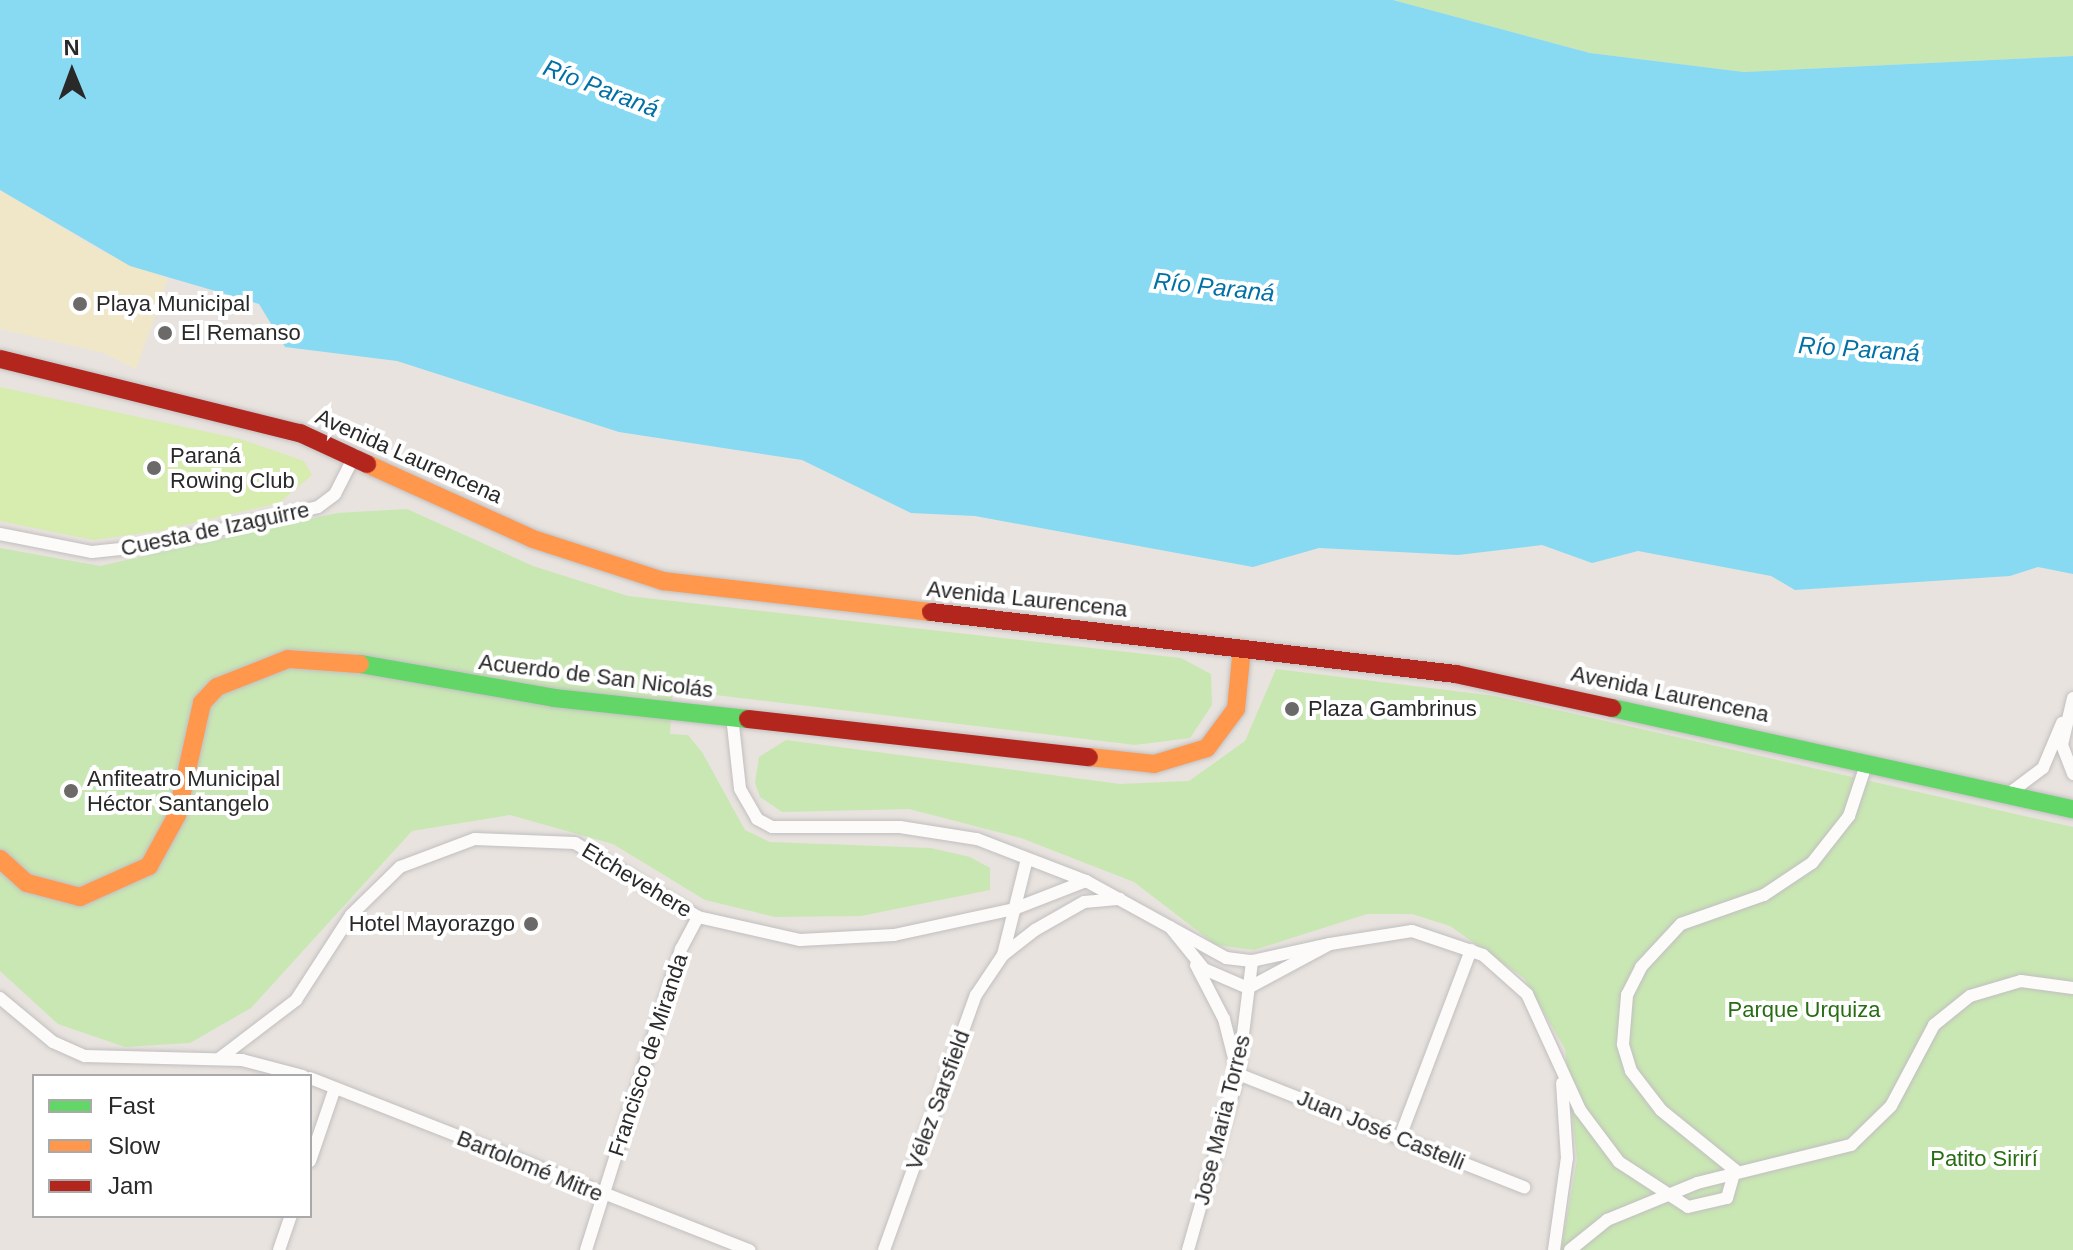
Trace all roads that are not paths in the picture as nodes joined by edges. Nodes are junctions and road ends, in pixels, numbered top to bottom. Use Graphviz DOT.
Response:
graph roads {
  1 [pos="0,359"];
  2 [pos="355,455"];
  3 [pos="0,534"];
  4 [pos="1242,648"];
  5 [pos="2073,698"];
  6 [pos="732,716"];
  7 [pos="2062,723"];
  8 [pos="1867,762"];
  9 [pos="2073,774"];
  10 [pos="2007,795"];
  11 [pos="2073,809"];
  12 [pos="1027,859"];
  13 [pos="6,865"];
  14 [pos="1086,881"];
  15 [pos="1123,899"];
  16 [pos="1014,909"];
  17 [pos="698,917"];
  18 [pos="1170,927"];
  19 [pos="1330,944"];
  20 [pos="1471,950"];
  21 [pos="1003,955"];
  22 [pos="1191,957"];
  23 [pos="1252,961"];
  24 [pos="1248,988"];
  25 [pos="2073,988"];
  26 [pos="0,998"];
  27 [pos="220,1058"];
  28 [pos="1559,1068"];
  29 [pos="294,1074"];
  30 [pos="1238,1074"];
  31 [pos="312,1079"];
  32 [pos="335,1088"];
  33 [pos="1400,1137"];
  34 [pos="312,1155"];
  35 [pos="1735,1170"];
  36 [pos="1524,1187"];
  37 [pos="603,1195"];
  38 [pos="1663,1196"];
  39 [pos="290,1218"];
  40 [pos="279,1250"];
  41 [pos="586,1250"];
  42 [pos="750,1250"];
  43 [pos="884,1250"];
  44 [pos="1188,1250"];
  45 [pos="1554,1250"];
  46 [pos="1570,1250"];
  1 -- 2 [label="street, Avenida Laurencena"];
  2 -- 3 [label="street, Cuesta de Izaguirre"];
  2 -- 4 [label="street, Avenida Laurencena"];
  4 -- 6 [label="street, Acuerdo de San Nicolás"];
  4 -- 8 [label="street, Avenida Laurencena"];
  5 -- 7 [label="street"];
  6 -- 12 [label="street"];
  6 -- 13 [label="street, Acuerdo de San Nicolás"];
  7 -- 9 [label="street"];
  7 -- 10 [label="street"];
  8 -- 10 [label="street, Avenida Laurencena"];
  8 -- 35 [label="street"];
  10 -- 11 [label="street, Avenida Laurencena"];
  12 -- 14 [label="street"];
  12 -- 16 [label="street, Vélez Sarsfield"];
  14 -- 15 [label="street"];
  14 -- 16 [label="street, Etchevehere"];
  15 -- 18 [label="street"];
  15 -- 21 [label="street, Vélez Sarsfield"];
  16 -- 17 [label="street, Etchevehere"];
  16 -- 21 [label="street, Vélez Sarsfield"];
  17 -- 27 [label="street, Etchevehere"];
  17 -- 37 [label="street, Francisco de Miranda"];
  18 -- 22 [label="street"];
  18 -- 23 [label="street"];
  19 -- 20 [label="street"];
  19 -- 23 [label="street"];
  19 -- 24 [label="street"];
  20 -- 28 [label="street"];
  20 -- 33 [label="street"];
  21 -- 43 [label="street, Vélez Sarsfield"];
  22 -- 24 [label="street"];
  22 -- 30 [label="street"];
  23 -- 24 [label="street, Jose Maria Torres"];
  24 -- 30 [label="street, Jose Maria Torres"];
  25 -- 35 [label="street"];
  26 -- 27 [label="street"];
  27 -- 29 [label="street"];
  28 -- 38 [label="street"];
  28 -- 45 [label="street"];
  30 -- 33 [label="street, Juan José Castelli"];
  30 -- 44 [label="street, Jose Maria Torres"];
  31 -- 32 [label="street, Bartolomé Mitre"];
  32 -- 34 [label="street"];
  32 -- 37 [label="street, Bartolomé Mitre"];
  33 -- 36 [label="street, Juan José Castelli"];
  35 -- 38 [label="street"];
  35 -- 38 [label="street"];
  37 -- 41 [label="street, Francisco de Miranda"];
  37 -- 42 [label="street, Bartolomé Mitre"];
  38 -- 46 [label="street"];
  39 -- 40 [label="street"];
}
